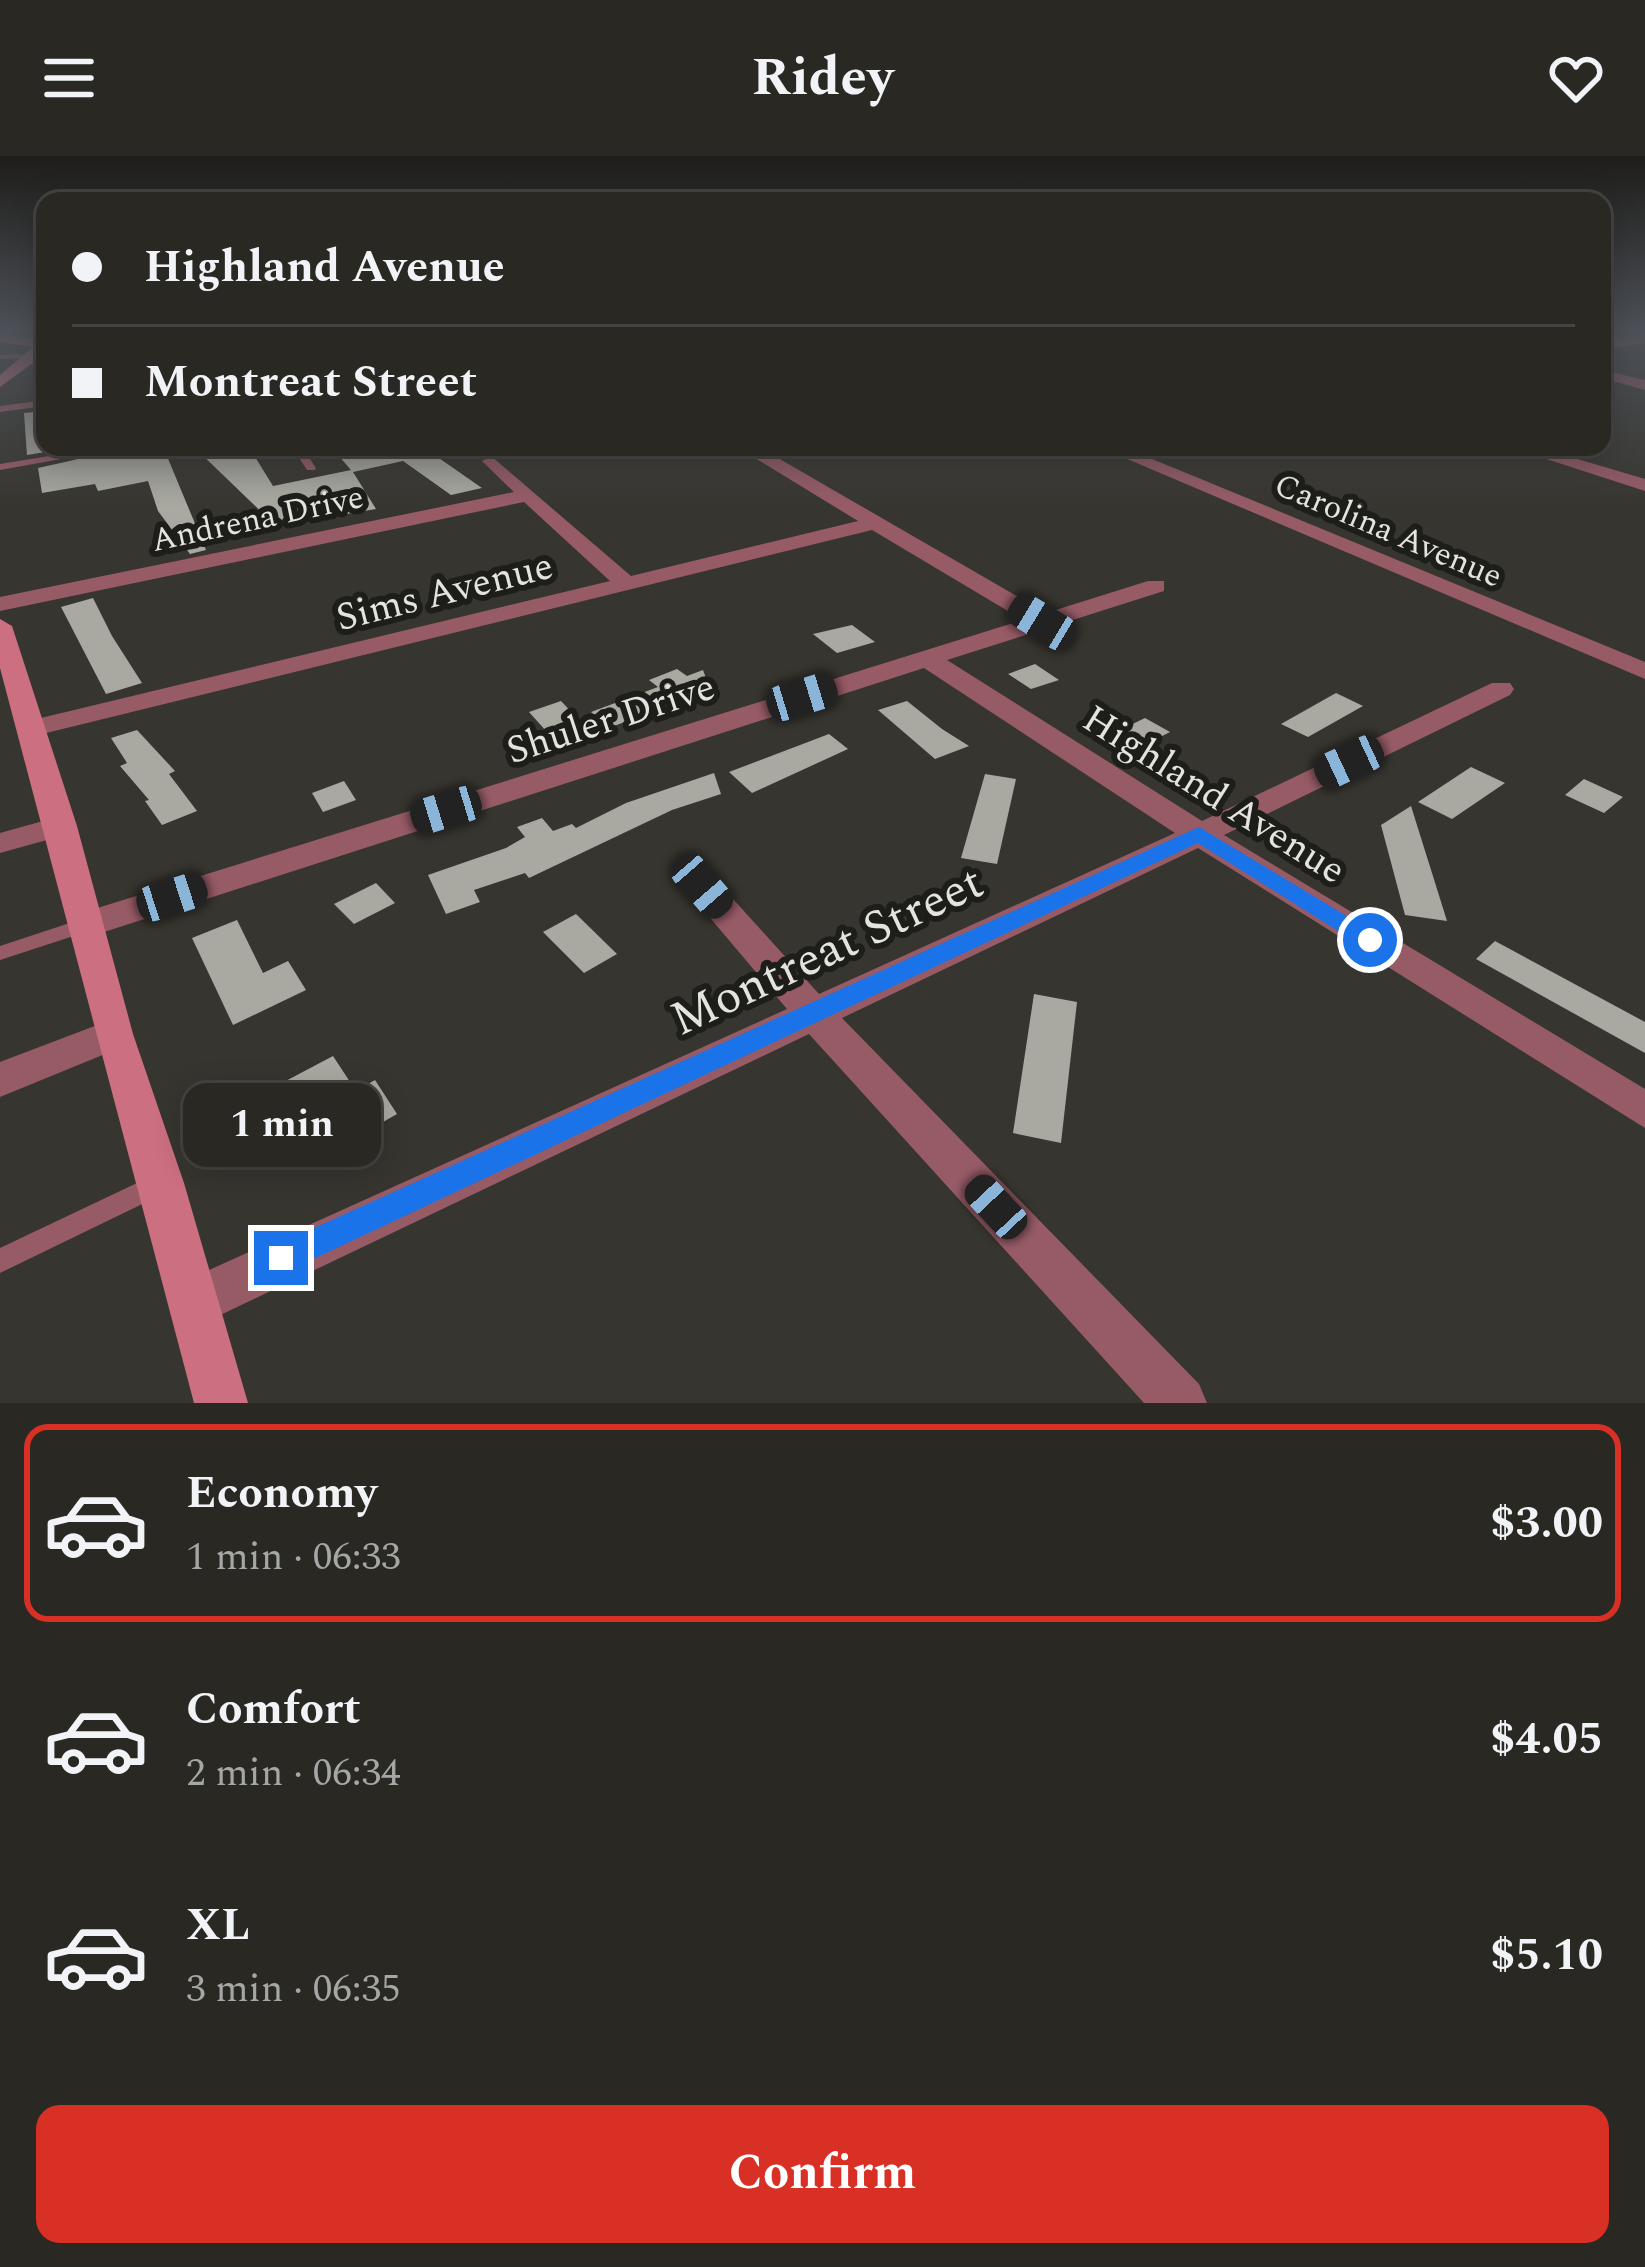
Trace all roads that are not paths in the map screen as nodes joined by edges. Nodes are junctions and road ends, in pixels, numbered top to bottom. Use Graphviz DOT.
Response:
graph roads {
  1 [pos="36,404"];
  2 [pos="0,409"];
  3 [pos="68,456"];
  4 [pos="303,456"];
  5 [pos="761,456"];
  6 [pos="1130,456"];
  7 [pos="1549,456"];
  8 [pos="490,461"];
  9 [pos="0,467"];
  10 [pos="311,468"];
  11 [pos="1645,485"];
  12 [pos="528,495"];
  13 [pos="875,523"];
  14 [pos="625,582"];
  15 [pos="1156,586"];
  16 [pos="0,604"];
  17 [pos="1042,622"];
  18 [pos="0,626"];
  19 [pos="926,658"];
  20 [pos="1645,671"];
  21 [pos="1501,689"];
  22 [pos="30,729"];
  23 [pos="61,826"];
  24 [pos="1199,834"];
  25 [pos="0,843"];
  26 [pos="702,886"];
  27 [pos="88,924"];
  28 [pos="0,953"];
  29 [pos="812,1011"];
  30 [pos="113,1034"];
  31 [pos="0,1080"];
  32 [pos="1645,1110"];
  33 [pos="160,1183"];
  34 [pos="0,1261"];
  35 [pos="194,1302"];
  36 [pos="211,1399"];
  37 [pos="1180,1403"];
  1 -- 2 [label="lane"];
  3 -- 9 [label="lane"];
  4 -- 10 [label="lane"];
  5 -- 13 [label="street"];
  6 -- 20 [label="street, Carolina Avenue"];
  7 -- 11 [label="street"];
  8 -- 12 [label="street"];
  12 -- 14 [label="street"];
  12 -- 16 [label="street, Andrena Drive"];
  13 -- 14 [label="street, Sims Avenue"];
  13 -- 17 [label="street"];
  14 -- 22 [label="street, Sims Avenue"];
  15 -- 17 [label="street, Shuler Drive"];
  17 -- 19 [label="street, Shuler Drive"];
  18 -- 22 [label="main road"];
  19 -- 24 [label="street, Highland Avenue"];
  19 -- 27 [label="street, Shuler Drive"];
  21 -- 24 [label="street, Montreat Street"];
  22 -- 23 [label="main road"];
  23 -- 25 [label="street"];
  23 -- 27 [label="main road"];
  24 -- 29 [label="street, Montreat Street"];
  24 -- 32 [label="street, Highland Avenue"];
  26 -- 29 [label="street"];
  27 -- 28 [label="lane"];
  27 -- 30 [label="main road"];
  29 -- 35 [label="street, Montreat Street"];
  29 -- 37 [label="street"];
  30 -- 31 [label="street"];
  30 -- 33 [label="main road"];
  33 -- 34 [label="lane"];
  33 -- 35 [label="main road"];
  35 -- 36 [label="main road"];
}
